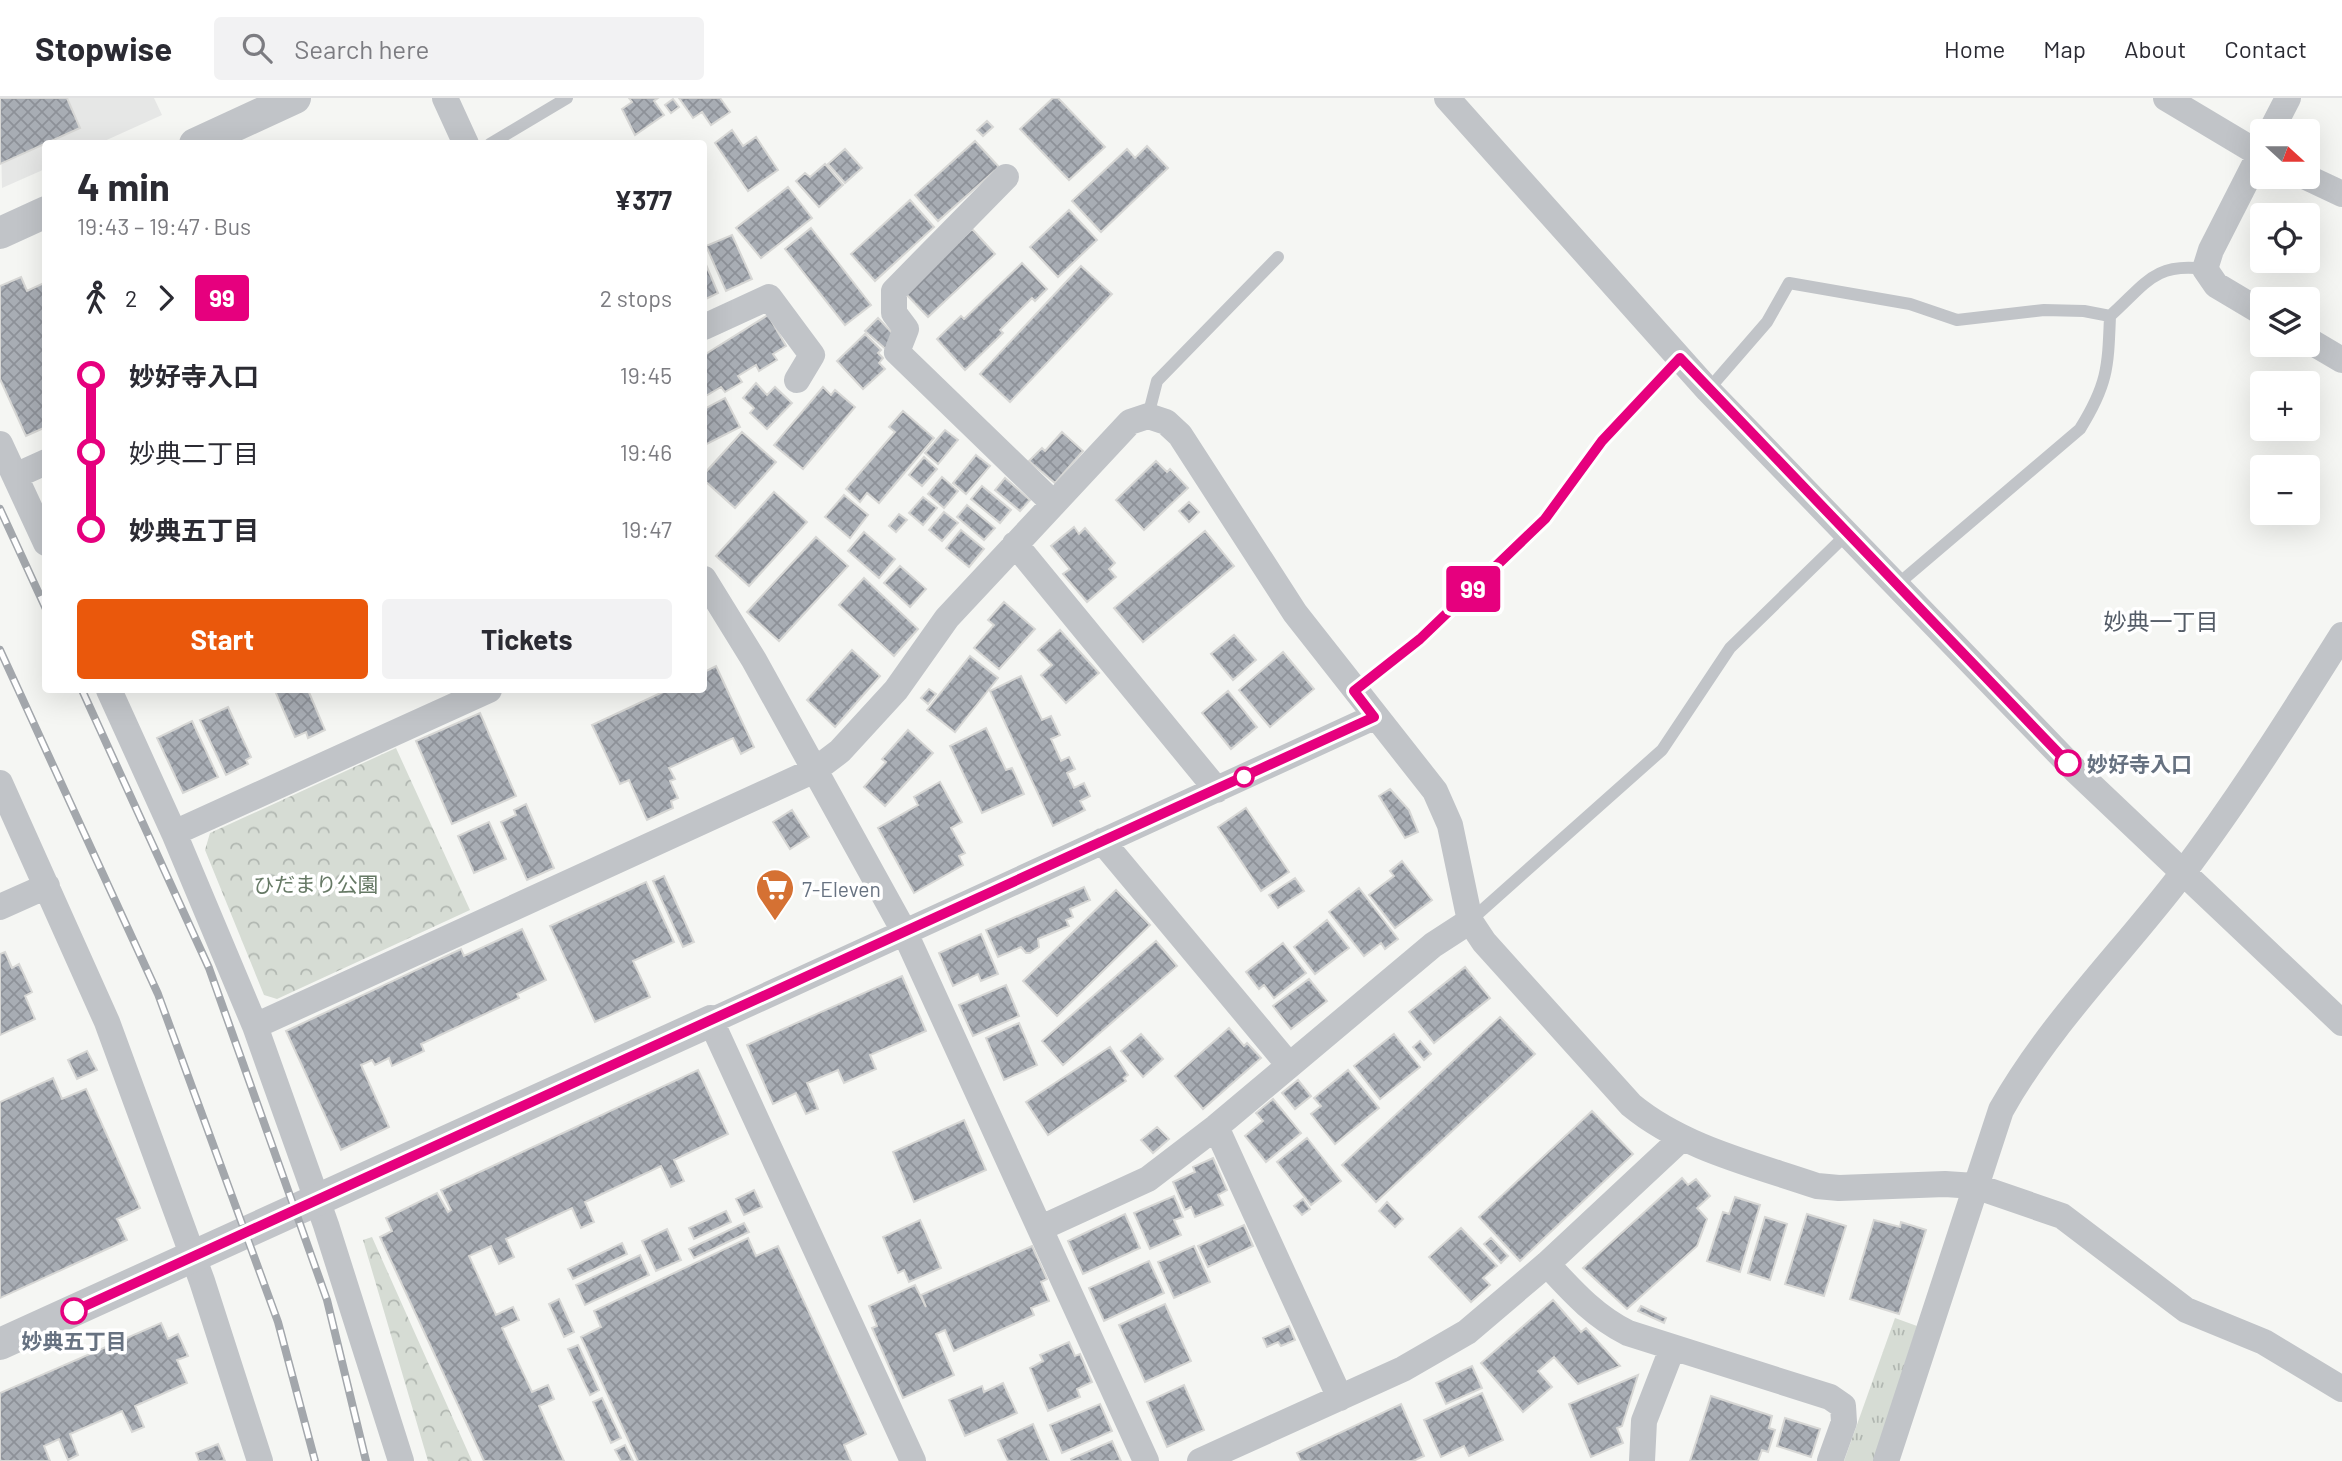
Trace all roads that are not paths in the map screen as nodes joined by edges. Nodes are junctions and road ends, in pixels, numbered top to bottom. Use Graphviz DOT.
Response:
graph roads {
  1 [pos="295,98"];
  2 [pos="445,98"];
  3 [pos="567,98"];
  4 [pos="1447,98"];
  5 [pos="2166,98"];
  6 [pos="2288,98"];
  7 [pos="2278,119"];
  8 [pos="204,140"];
  9 [pos="464,140"];
  10 [pos="497,140"];
  11 [pos="2250,140"];
  12 [pos="2250,174"];
  13 [pos="1006,177"];
  14 [pos="2320,184"];
  15 [pos="2342,194"];
  16 [pos="42,214"];
  17 [pos="0,233"];
  18 [pos="1278,257"];
  19 [pos="2205,269"];
  20 [pos="2250,305"];
  21 [pos="2110,316"];
  22 [pos="707,326"];
  23 [pos="2320,347"];
  24 [pos="1680,358"];
  25 [pos="2342,360"];
  26 [pos="797,380"];
  27 [pos="1708,390"];
  28 [pos="1148,416"];
  29 [pos="0,444"];
  30 [pos="42,464"];
  31 [pos="15,476"];
  32 [pos="1053,503"];
  33 [pos="1847,534"];
  34 [pos="42,535"];
  35 [pos="1015,544"];
  36 [pos="1898,584"];
  37 [pos="707,589"];
  38 [pos="2342,635"];
  39 [pos="1354,691"];
  40 [pos="110,693"];
  41 [pos="482,693"];
  42 [pos="1374,717"];
  43 [pos="815,770"];
  44 [pos="0,783"];
  45 [pos="1217,790"];
  46 [pos="174,833"];
  47 [pos="1102,841"];
  48 [pos="2182,874"];
  49 [pos="47,886"];
  50 [pos="0,907"];
  51 [pos="1470,921"];
  52 [pos="905,933"];
  53 [pos="711,1021"];
  54 [pos="2342,1023"];
  55 [pos="255,1026"];
  56 [pos="1289,1065"];
  57 [pos="1216,1127"];
  58 [pos="1682,1138"];
  59 [pos="1975,1186"];
  60 [pos="317,1199"];
  61 [pos="1041,1228"];
  62 [pos="194,1256"];
  63 [pos="1546,1264"];
  64 [pos="0,1344"];
  65 [pos="1672,1349"];
  66 [pos="2342,1389"];
  67 [pos="1340,1398"];
  68 [pos="260,1461"];
  69 [pos="401,1461"];
  70 [pos="913,1461"];
  71 [pos="1146,1461"];
  72 [pos="1200,1461"];
  73 [pos="1642,1461"];
  74 [pos="1830,1461"];
  75 [pos="1886,1461"];
  1 -- 8 [label="street"];
  2 -- 9 [label="street"];
  3 -- 10 [label="lane"];
  4 -- 24 [label="street"];
  5 -- 11 [label="street"];
  6 -- 7 [label="street"];
  12 -- 19 [label="street"];
  13 -- 32 [label="street"];
  14 -- 15 [label="street"];
  16 -- 17 [label="street"];
  18 -- 28 [label="lane"];
  19 -- 20 [label="street"];
  19 -- 21 [label="lane"];
  21 -- 27 [label="lane"];
  21 -- 36 [label="lane"];
  22 -- 26 [label="street"];
  23 -- 25 [label="street"];
  24 -- 27 [label="street"];
  24 -- 39 [label="lane"];
  27 -- 33 [label="street"];
  28 -- 32 [label="street"];
  28 -- 39 [label="street"];
  29 -- 31 [label="street"];
  30 -- 31 [label="street"];
  31 -- 34 [label="street"];
  32 -- 35 [label="street"];
  33 -- 36 [label="street"];
  33 -- 51 [label="lane"];
  35 -- 43 [label="street"];
  35 -- 45 [label="street"];
  36 -- 48 [label="street"];
  37 -- 43 [label="street"];
  38 -- 48 [label="street"];
  39 -- 42 [label="street"];
  40 -- 46 [label="street"];
  41 -- 46 [label="street"];
  42 -- 45 [label="street"];
  42 -- 51 [label="street"];
  43 -- 52 [label="street"];
  43 -- 55 [label="street"];
  44 -- 49 [label="street"];
  45 -- 47 [label="street"];
  46 -- 55 [label="street"];
  47 -- 52 [label="street"];
  47 -- 56 [label="street"];
  48 -- 54 [label="street"];
  48 -- 59 [label="street"];
  49 -- 50 [label="street"];
  49 -- 62 [label="street"];
  51 -- 56 [label="street"];
  51 -- 58 [label="street"];
  52 -- 53 [label="street"];
  52 -- 61 [label="street"];
  53 -- 60 [label="street"];
  53 -- 70 [label="street"];
  55 -- 60 [label="street"];
  56 -- 57 [label="street"];
  57 -- 61 [label="street"];
  57 -- 67 [label="street"];
  58 -- 59 [label="street"];
  58 -- 63 [label="street"];
  59 -- 66 [label="street"];
  59 -- 75 [label="street"];
  60 -- 62 [label="street"];
  60 -- 69 [label="street"];
  61 -- 71 [label="street"];
  62 -- 64 [label="street"];
  62 -- 68 [label="street"];
  63 -- 65 [label="street"];
  63 -- 67 [label="street"];
  65 -- 73 [label="street"];
  65 -- 74 [label="street"];
  67 -- 72 [label="street"];
}
